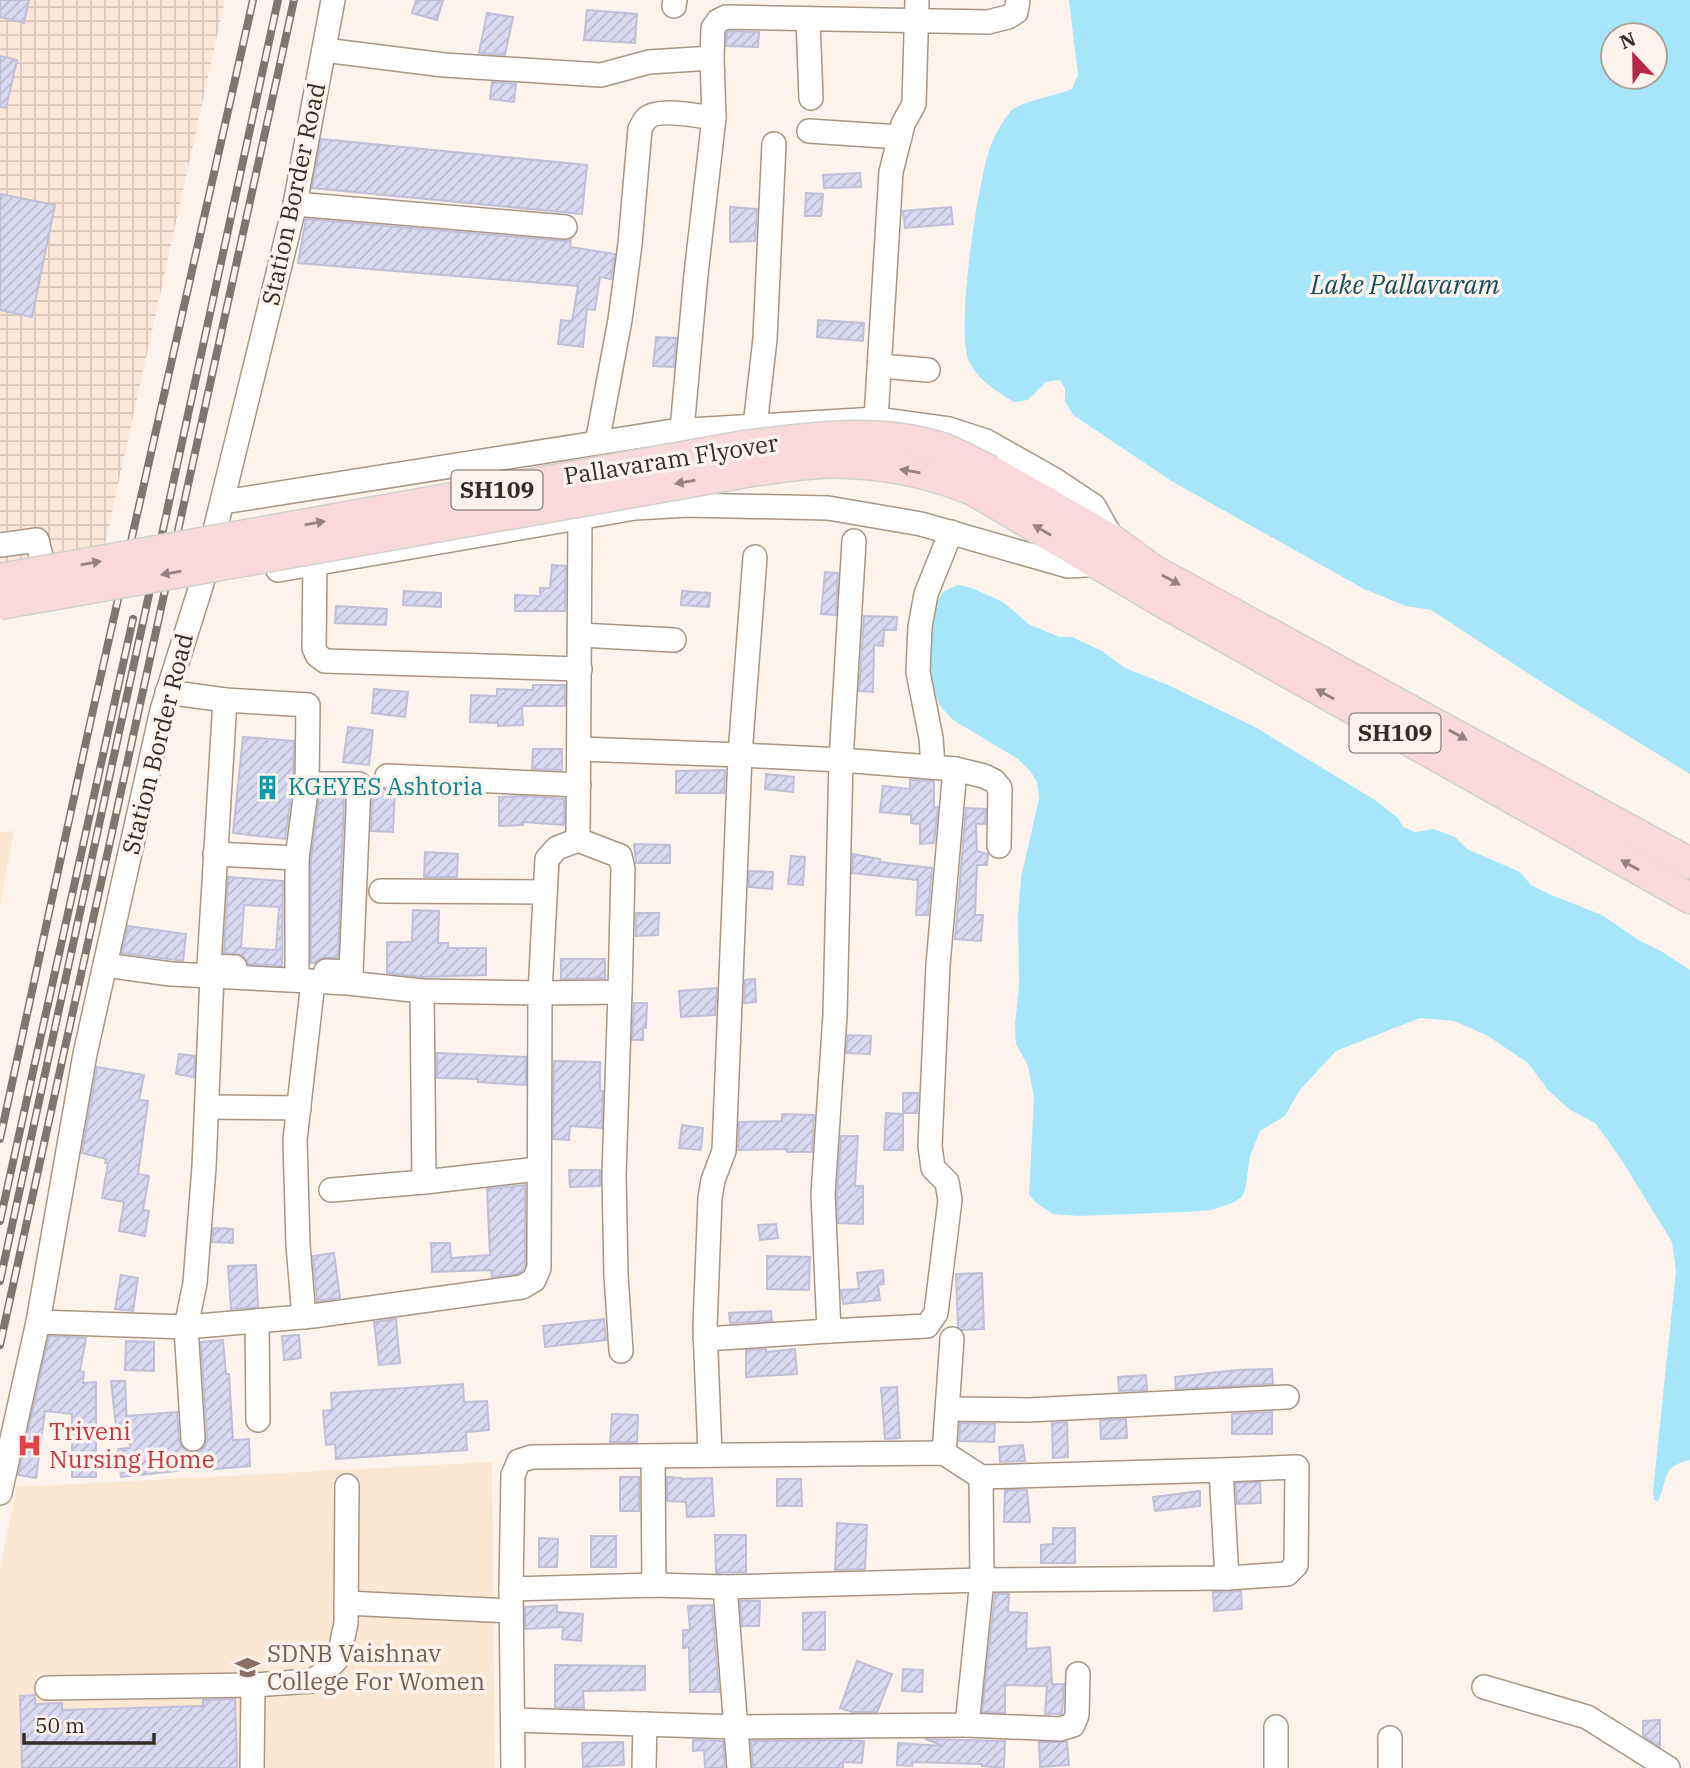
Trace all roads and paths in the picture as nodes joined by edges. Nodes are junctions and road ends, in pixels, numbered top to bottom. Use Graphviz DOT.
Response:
graph roads {
  1 [pos="333,0"];
  2 [pos="1018,0"];
  3 [pos="758,9"];
  4 [pos="863,10"];
  5 [pos="917,11"];
  6 [pos="808,20"];
  7 [pos="324,50"];
  8 [pos="712,58"];
  9 [pos="811,97"];
  10 [pos="714,118"];
  11 [pos="808,131"];
  12 [pos="900,136"];
  13 [pos="774,144"];
  14 [pos="295,204"];
  15 [pos="565,227"];
  16 [pos="880,366"];
  17 [pos="928,370"];
  18 [pos="876,419"];
  19 [pos="755,426"];
  20 [pos="682,430"];
  21 [pos="597,443"];
  22 [pos="983,481"];
  23 [pos="223,502"];
  24 [pos="580,517"];
  25 [pos="951,532"];
  26 [pos="854,541"];
  27 [pos="0,545"];
  28 [pos="1108,553"];
  29 [pos="755,557"];
  30 [pos="315,563"];
  31 [pos="0,579"];
  32 [pos="202,583"];
  33 [pos="0,604"];
  34 [pos="0,616"];
  35 [pos="580,635"];
  36 [pos="674,640"];
  37 [pos="580,670"];
  38 [pos="167,692"];
  39 [pos="225,700"];
  40 [pos="580,749"];
  41 [pos="740,755"];
  42 [pos="841,760"];
  43 [pos="944,768"];
  44 [pos="387,776"];
  45 [pos="307,785"];
  46 [pos="579,785"];
  47 [pos="578,840"];
  48 [pos="999,846"];
  49 [pos="215,854"];
  50 [pos="297,858"];
  51 [pos="1690,863"];
  52 [pos="381,891"];
  53 [pos="545,892"];
  54 [pos="1690,898"];
  55 [pos="105,965"];
  56 [pos="212,976"];
  57 [pos="305,976"];
  58 [pos="422,991"];
  59 [pos="620,992"];
  60 [pos="540,993"];
  61 [pos="207,1107"];
  62 [pos="299,1108"];
  63 [pos="538,1169"];
  64 [pos="424,1182"];
  65 [pos="331,1190"];
  66 [pos="304,1317"];
  67 [pos="257,1321"];
  68 [pos="38,1322"];
  69 [pos="186,1327"];
  70 [pos="829,1331"];
  71 [pos="705,1339"];
  72 [pos="952,1339"];
  73 [pos="621,1351"];
  74 [pos="1287,1397"];
  75 [pos="948,1409"];
  76 [pos="258,1420"];
  77 [pos="193,1439"];
  78 [pos="944,1453"];
  79 [pos="710,1455"];
  80 [pos="653,1456"];
  81 [pos="1221,1470"];
  82 [pos="981,1477"];
  83 [pos="347,1486"];
  84 [pos="0,1493"];
  85 [pos="1227,1578"];
  86 [pos="982,1580"];
  87 [pos="654,1585"];
  88 [pos="725,1587"];
  89 [pos="511,1600"];
  90 [pos="346,1603"];
  91 [pos="1078,1674"];
  92 [pos="253,1685"];
  93 [pos="1484,1687"];
  94 [pos="47,1688"];
  95 [pos="513,1720"];
  96 [pos="645,1724"];
  97 [pos="967,1726"];
  98 [pos="737,1727"];
  99 [pos="1276,1727"];
  100 [pos="1390,1738"];
  101 [pos="1633,1745"];
  102 [pos="252,1768"];
  103 [pos="513,1768"];
  104 [pos="644,1768"];
  105 [pos="739,1768"];
  106 [pos="1276,1768"];
  107 [pos="1390,1768"];
  108 [pos="1629,1768"];
  109 [pos="1668,1768"];
  1 -- 7 [label="street, Station Border Road"];
  2 -- 5 [label="street"];
  3 -- 6 [label="street"];
  3 -- 8 [label="street"];
  4 -- 5 [label="street"];
  4 -- 6 [label="street"];
  5 -- 12 [label="street"];
  6 -- 9 [label="street"];
  7 -- 8 [label="street"];
  7 -- 14 [label="street, Station Border Road"];
  8 -- 10 [label="street"];
  10 -- 20 [label="street"];
  10 -- 21 [label="street"];
  11 -- 12 [label="street"];
  12 -- 16 [label="street"];
  13 -- 19 [label="street"];
  14 -- 15 [label="street"];
  14 -- 23 [label="street, Station Border Road"];
  16 -- 17 [label="street"];
  16 -- 18 [label="street"];
  18 -- 19 [label="street"];
  18 -- 28 [label="street"];
  19 -- 20 [label="street"];
  20 -- 21 [label="street"];
  21 -- 23 [label="street"];
  22 -- 28 [label="main road, Pallavaram Flyover / SH109"];
  31 -- 22 [label="main road, Pallavaram Flyover / SH109, one-way, bridge"];
  22 -- 33 [label="main road, Pallavaram Flyover / SH109, one-way, bridge"];
  23 -- 32 [label="street, Station Border Road"];
  24 -- 25 [label="street"];
  24 -- 30 [label="street"];
  24 -- 35 [label="street"];
  25 -- 28 [label="street"];
  25 -- 43 [label="street"];
  26 -- 42 [label="street"];
  27 -- 34 [label="street"];
  28 -- 51 [label="main road, SH109, one-way"];
  54 -- 28 [label="main road, SH109, one-way"];
  29 -- 41 [label="street"];
  30 -- 32 [label="street"];
  30 -- 37 [label="street"];
  32 -- 38 [label="street, Station Border Road"];
  35 -- 36 [label="street"];
  35 -- 37 [label="street"];
  37 -- 40 [label="street"];
  38 -- 39 [label="street"];
  38 -- 55 [label="street, Station Border Road"];
  39 -- 45 [label="street"];
  39 -- 49 [label="street"];
  40 -- 41 [label="street"];
  40 -- 46 [label="street"];
  41 -- 42 [label="street"];
  41 -- 71 [label="street"];
  42 -- 43 [label="street"];
  42 -- 70 [label="street"];
  43 -- 48 [label="street"];
  43 -- 70 [label="street"];
  44 -- 46 [label="street"];
  45 -- 50 [label="street"];
  45 -- 57 [label="street"];
  46 -- 47 [label="street"];
  47 -- 53 [label="street"];
  47 -- 59 [label="street"];
  49 -- 50 [label="street"];
  49 -- 57 [label="street"];
  50 -- 57 [label="street"];
  52 -- 53 [label="street"];
  53 -- 60 [label="street"];
  55 -- 56 [label="street"];
  55 -- 68 [label="street, Station Border Road"];
  56 -- 57 [label="street"];
  56 -- 61 [label="street"];
  57 -- 58 [label="street"];
  57 -- 62 [label="street"];
  58 -- 60 [label="street"];
  58 -- 64 [label="street"];
  59 -- 60 [label="street"];
  59 -- 73 [label="street"];
  60 -- 63 [label="street"];
  61 -- 62 [label="street"];
  61 -- 69 [label="street"];
  62 -- 66 [label="street"];
  63 -- 64 [label="street"];
  63 -- 66 [label="street"];
  64 -- 65 [label="street"];
  66 -- 67 [label="street"];
  67 -- 69 [label="street"];
  67 -- 76 [label="street"];
  68 -- 69 [label="street"];
  68 -- 84 [label="street, Station Border Road"];
  69 -- 77 [label="street"];
  70 -- 71 [label="street"];
  71 -- 79 [label="street"];
  72 -- 75 [label="street"];
  74 -- 75 [label="street"];
  75 -- 78 [label="street"];
  78 -- 79 [label="street"];
  78 -- 82 [label="street"];
  79 -- 80 [label="street"];
  80 -- 87 [label="street"];
  80 -- 89 [label="street"];
  81 -- 82 [label="street"];
  81 -- 85 [label="street"];
  81 -- 85 [label="street"];
  82 -- 86 [label="street"];
  83 -- 90 [label="street"];
  85 -- 86 [label="street"];
  86 -- 88 [label="street"];
  86 -- 97 [label="street"];
  87 -- 88 [label="street"];
  87 -- 89 [label="street"];
  88 -- 98 [label="street"];
  89 -- 90 [label="street"];
  89 -- 95 [label="street"];
  90 -- 92 [label="street"];
  91 -- 97 [label="street"];
  92 -- 94 [label="street"];
  92 -- 102 [label="street"];
  93 -- 101 [label="street"];
  95 -- 96 [label="street"];
  95 -- 103 [label="street"];
  96 -- 98 [label="street"];
  96 -- 104 [label="street"];
  97 -- 98 [label="street"];
  98 -- 105 [label="street"];
  99 -- 106 [label="street"];
  100 -- 107 [label="street"];
  101 -- 108 [label="street"];
  101 -- 109 [label="street"];
}
